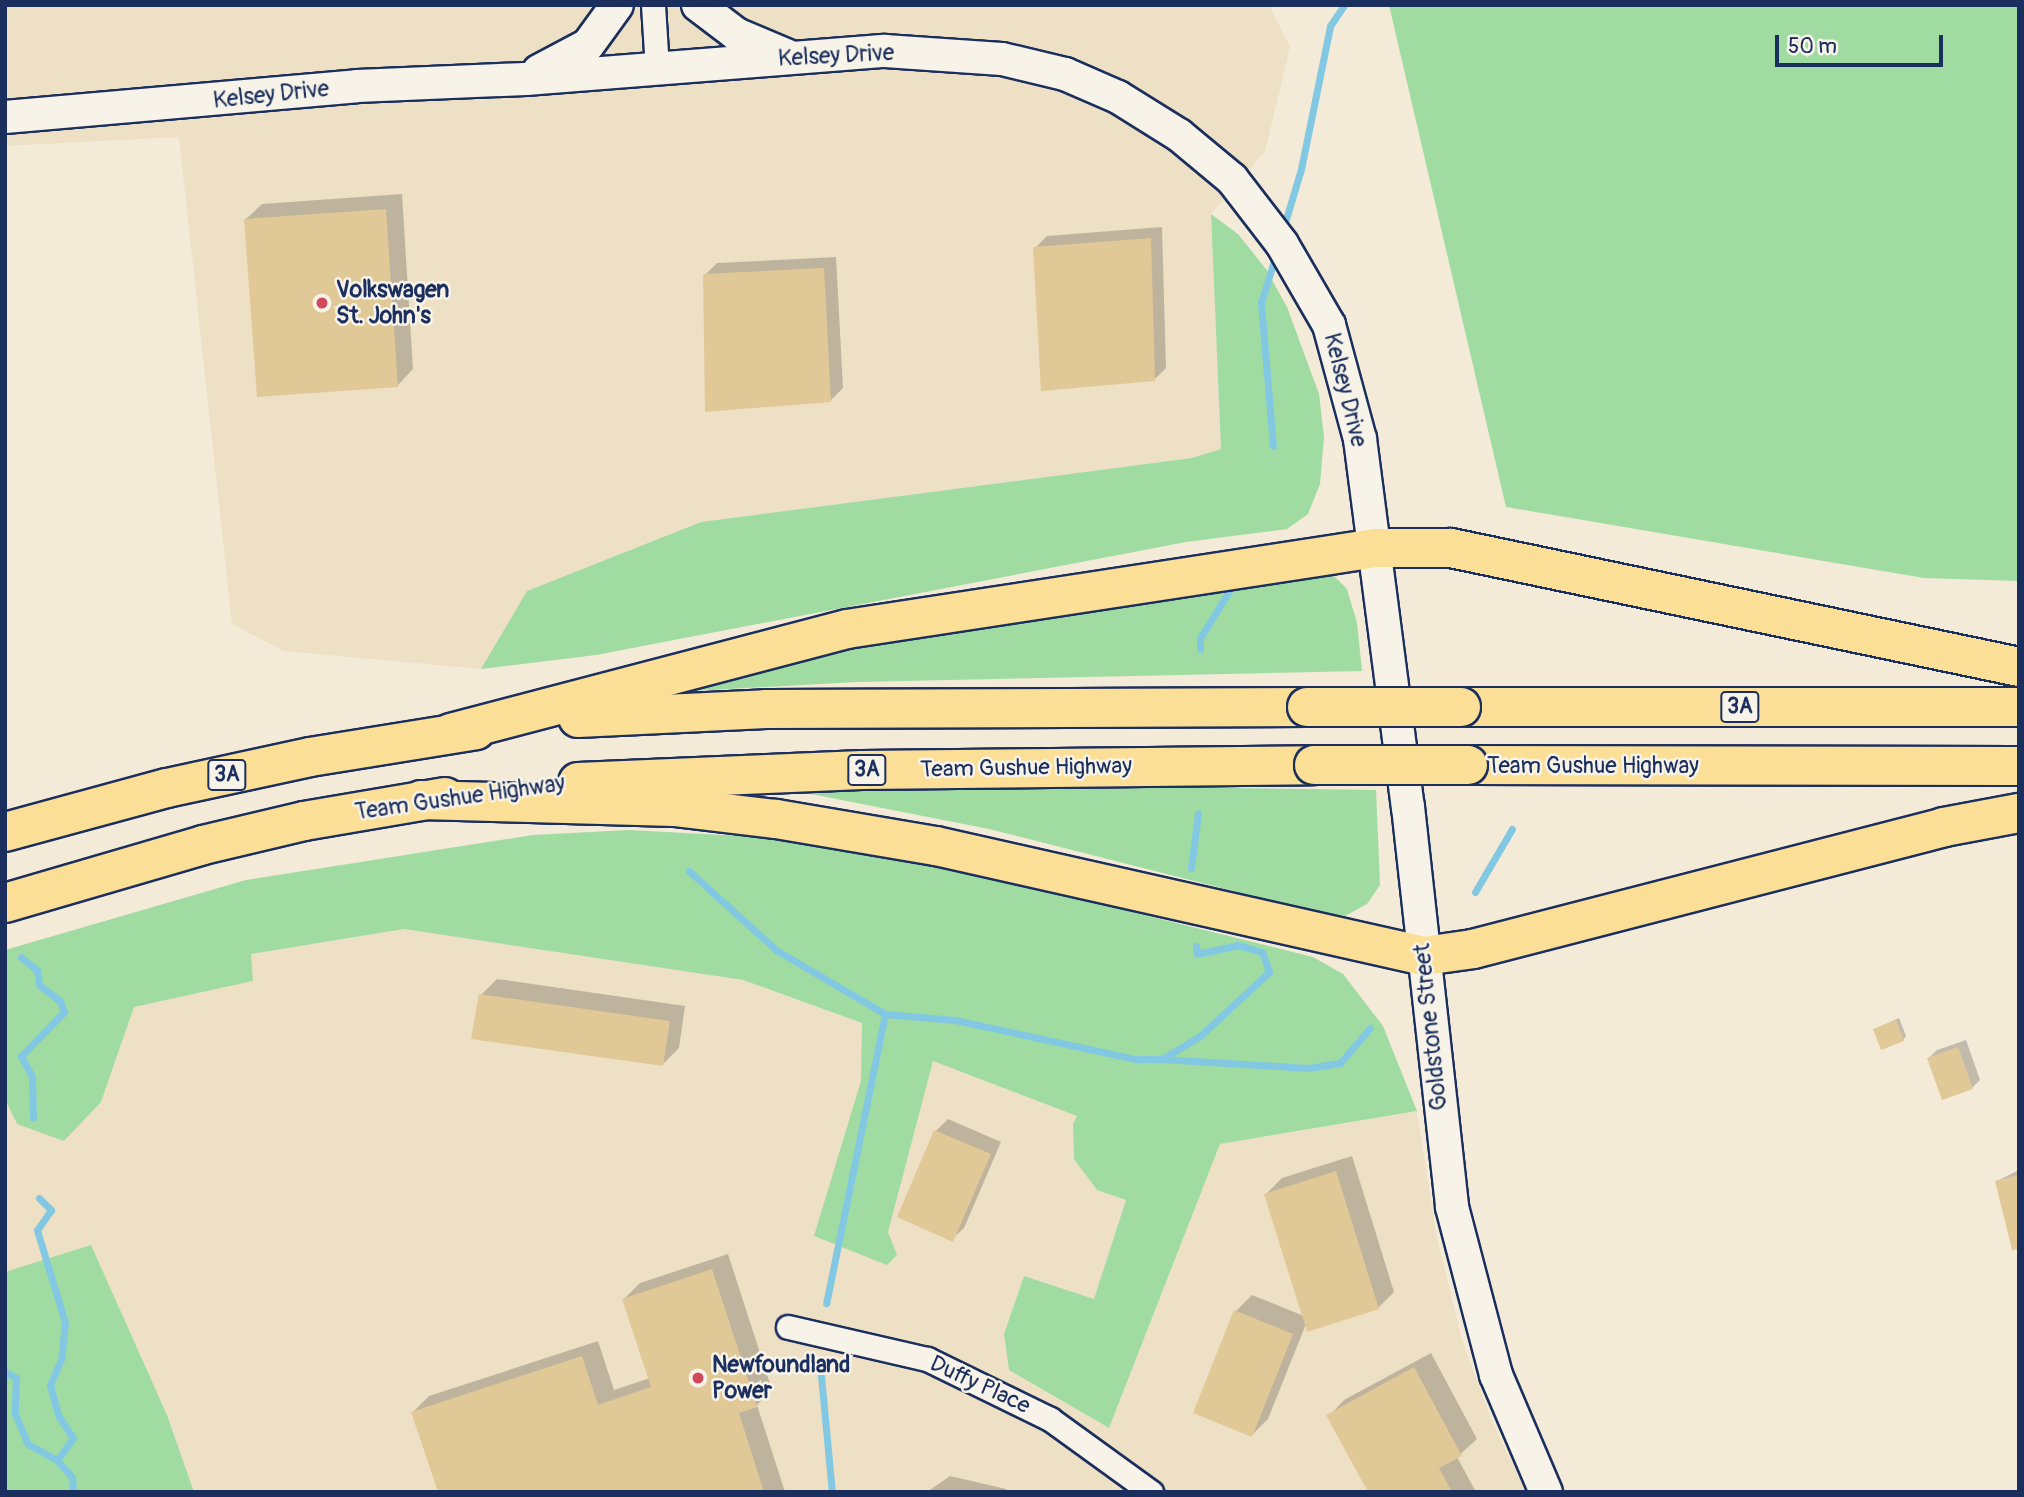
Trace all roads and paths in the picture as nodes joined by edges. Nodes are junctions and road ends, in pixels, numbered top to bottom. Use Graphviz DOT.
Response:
graph roads {
  1 [pos="617,5"];
  2 [pos="653,5"];
  3 [pos="698,5"];
  4 [pos="793,58"];
  5 [pos="657,69"];
  6 [pos="526,79"];
  7 [pos="5,117"];
  8 [pos="1376,548"];
  9 [pos="2019,667"];
  10 [pos="2019,707"];
  11 [pos="452,733"];
  12 [pos="2019,766"];
  13 [pos="421,800"];
  14 [pos="2019,813"];
  15 [pos="5,832"];
  16 [pos="5,903"];
  17 [pos="1424,956"];
  18 [pos="788,1327"];
  19 [pos="1151,1492"];
  20 [pos="1546,1492"];
  1 -- 6 [label="main road"];
  2 -- 5 [label="street"];
  3 -- 4 [label="main road"];
  4 -- 5 [label="main road, Kelsey Drive"];
  4 -- 8 [label="main road, Kelsey Drive"];
  5 -- 6 [label="main road, Kelsey Drive"];
  6 -- 7 [label="main road, Kelsey Drive"];
  8 -- 9 [label="highway"];
  8 -- 11 [label="highway"];
  8 -- 17 [label="main road, Goldstone Street"];
  10 -- 11 [label="highway, 3A, bridge"];
  11 -- 15 [label="highway, 3A"];
  12 -- 13 [label="highway, Team Gushue Highway / 3A, bridge"];
  13 -- 16 [label="highway, Team Gushue Highway / 3A"];
  13 -- 17 [label="highway"];
  14 -- 17 [label="highway"];
  17 -- 20 [label="main road, Goldstone Street"];
  18 -- 19 [label="street, Duffy Place"];
}
